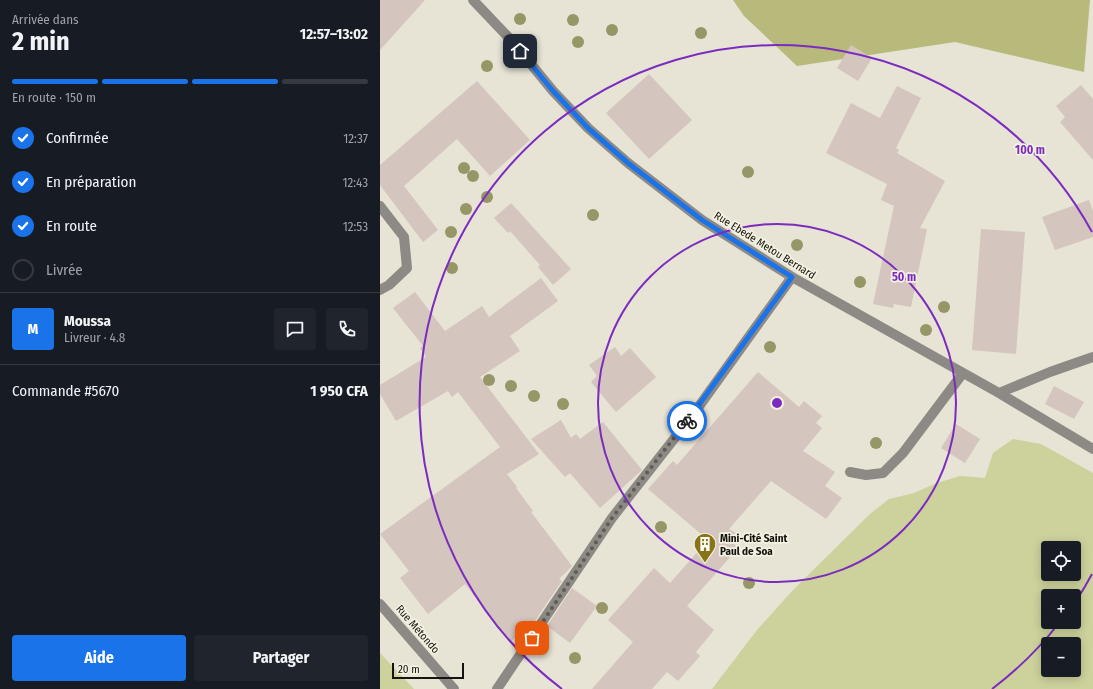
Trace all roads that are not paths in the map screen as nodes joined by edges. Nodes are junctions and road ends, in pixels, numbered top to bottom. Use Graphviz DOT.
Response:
graph roads {
  1 [pos="473,0"];
  2 [pos="380,206"];
  3 [pos="792,277"];
  4 [pos="380,290"];
  5 [pos="1093,357"];
  6 [pos="963,373"];
  7 [pos="999,393"];
  8 [pos="1093,449"];
  9 [pos="850,472"];
  10 [pos="380,604"];
  11 [pos="454,689"];
  12 [pos="497,689"];
  1 -- 3 [label="street, Rue Ebede Metou Bernard"];
  2 -- 4 [label="street"];
  3 -- 6 [label="street, Rue Ebede Metou Bernard"];
  3 -- 12 [label="street"];
  5 -- 7 [label="street"];
  6 -- 7 [label="street, Rue Ebede Metou Bernard"];
  6 -- 9 [label="street"];
  7 -- 8 [label="street, Rue Ebede Metou Bernard"];
  10 -- 11 [label="street, Rue Métondo"];
}
